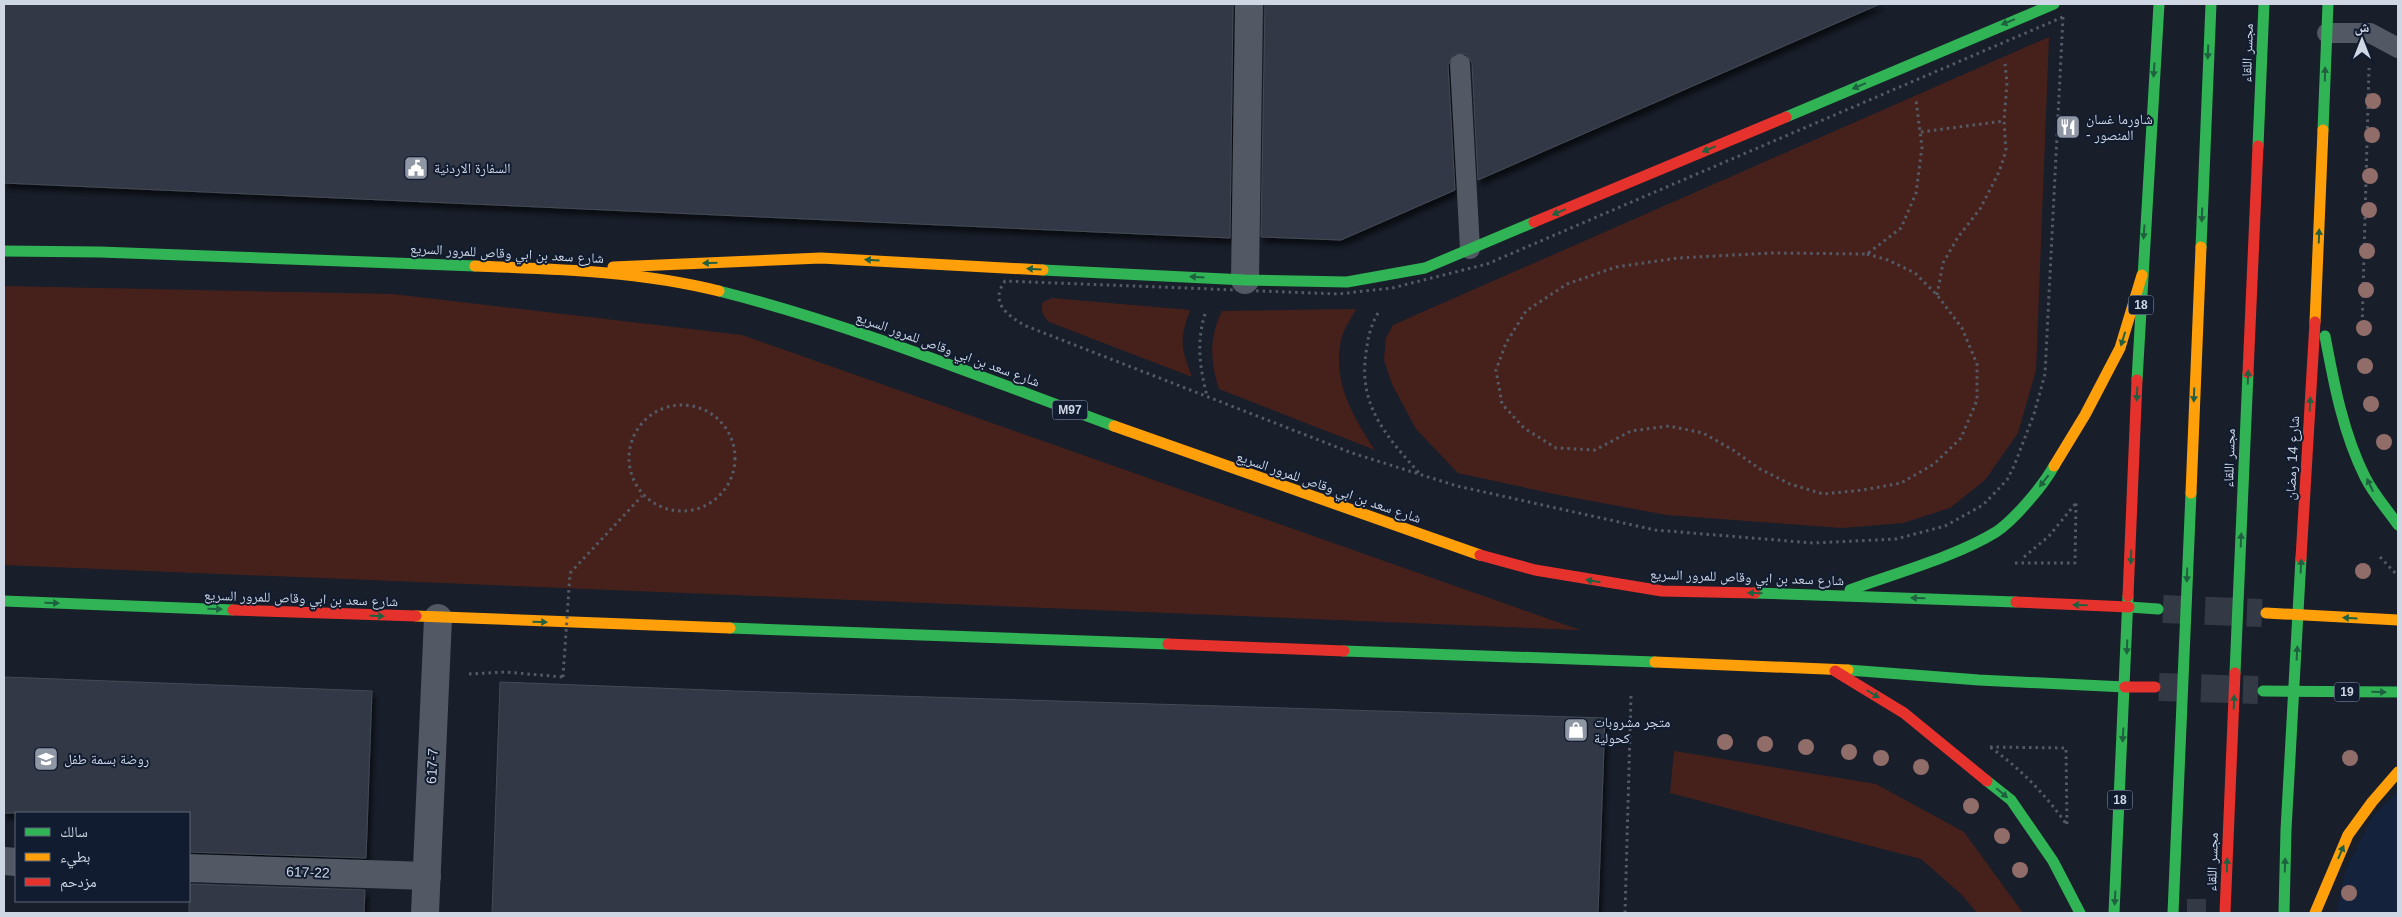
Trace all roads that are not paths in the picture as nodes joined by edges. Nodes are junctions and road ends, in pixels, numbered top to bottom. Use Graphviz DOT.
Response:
graph roads {
  1 [pos="1249,4"];
  2 [pos="2054,4"];
  3 [pos="2159,4"];
  4 [pos="2210,4"];
  5 [pos="2264,4"];
  6 [pos="2328,4"];
  7 [pos="2327,33"];
  8 [pos="2398,48"];
  9 [pos="1460,64"];
  10 [pos="1470,249"];
  11 [pos="5,251"];
  12 [pos="566,269"];
  13 [pos="2142,276"];
  14 [pos="1246,280"];
  15 [pos="2316,285"];
  16 [pos="2398,525"];
  17 [pos="1837,595"];
  18 [pos="4,601"];
  19 [pos="2129,607"];
  20 [pos="2158,608"];
  21 [pos="2266,613"];
  22 [pos="2298,615"];
  23 [pos="438,618"];
  24 [pos="2398,620"];
  25 [pos="1832,669"];
  26 [pos="2125,686"];
  27 [pos="2155,687"];
  28 [pos="2263,691"];
  29 [pos="2295,691"];
  30 [pos="2398,692"];
  31 [pos="2398,772"];
  32 [pos="190,868"];
  33 [pos="427,876"];
  34 [pos="425,913"];
  35 [pos="2080,913"];
  36 [pos="2114,913"];
  37 [pos="2173,913"];
  38 [pos="2225,913"];
  39 [pos="2284,913"];
  40 [pos="2315,913"];
  1 -- 14 [label="street"];
  2 -- 10 [label="main road, one-way"];
  3 -- 13 [label="main road, 18, one-way"];
  4 -- 37 [label="main road, one-way, bridge"];
  38 -- 5 [label="main road, مجسر اللقاء, one-way, bridge"];
  6 -- 7 [label="main road, شارع 14 رمضان"];
  7 -- 8 [label="lane"];
  15 -- 7 [label="main road, شارع 14 رمضان, one-way"];
  9 -- 10 [label="lane"];
  10 -- 14 [label="main road"];
  11 -- 12 [label="main road, شارع سعد بن ابي وقاص للمرور السريع / M97"];
  14 -- 12 [label="main road, one-way"];
  17 -- 12 [label="main road, شارع سعد بن ابي وقاص للمرور السريع / M97, one-way"];
  13 -- 17 [label="main road, one-way"];
  13 -- 19 [label="main road, 18, one-way"];
  16 -- 15 [label="main road, one-way"];
  22 -- 15 [label="main road, شارع 14 رمضان, one-way"];
  19 -- 17 [label="main road, شارع سعد بن ابي وقاص للمرور السريع / M97, one-way"];
  18 -- 23 [label="main road, شارع سعد بن ابي وقاص للمرور السريع, one-way"];
  19 -- 20 [label="main road, شارع سعد بن ابي وقاص للمرور السريع"];
  19 -- 26 [label="main road, 18, one-way"];
  21 -- 22 [label="main road"];
  24 -- 22 [label="main road, one-way"];
  29 -- 22 [label="main road, شارع 14 رمضان, one-way"];
  23 -- 25 [label="main road, شارع سعد بن ابي وقاص للمرور السريع, one-way"];
  23 -- 33 [label="street, 617-7"];
  25 -- 26 [label="main road, شارع سعد بن ابي وقاص للمرور السريع"];
  25 -- 35 [label="main road, one-way"];
  26 -- 27 [label="main road, شارع سعد بن ابي وقاص للمرور السريع"];
  26 -- 36 [label="main road, 18, one-way"];
  28 -- 29 [label="main road, 19"];
  29 -- 30 [label="main road, 19, one-way"];
  39 -- 29 [label="main road, شارع 14 رمضان, one-way"];
  40 -- 31 [label="main road, one-way"];
  32 -- 33 [label="street, 617-22"];
  33 -- 34 [label="street, 617-7"];
}
